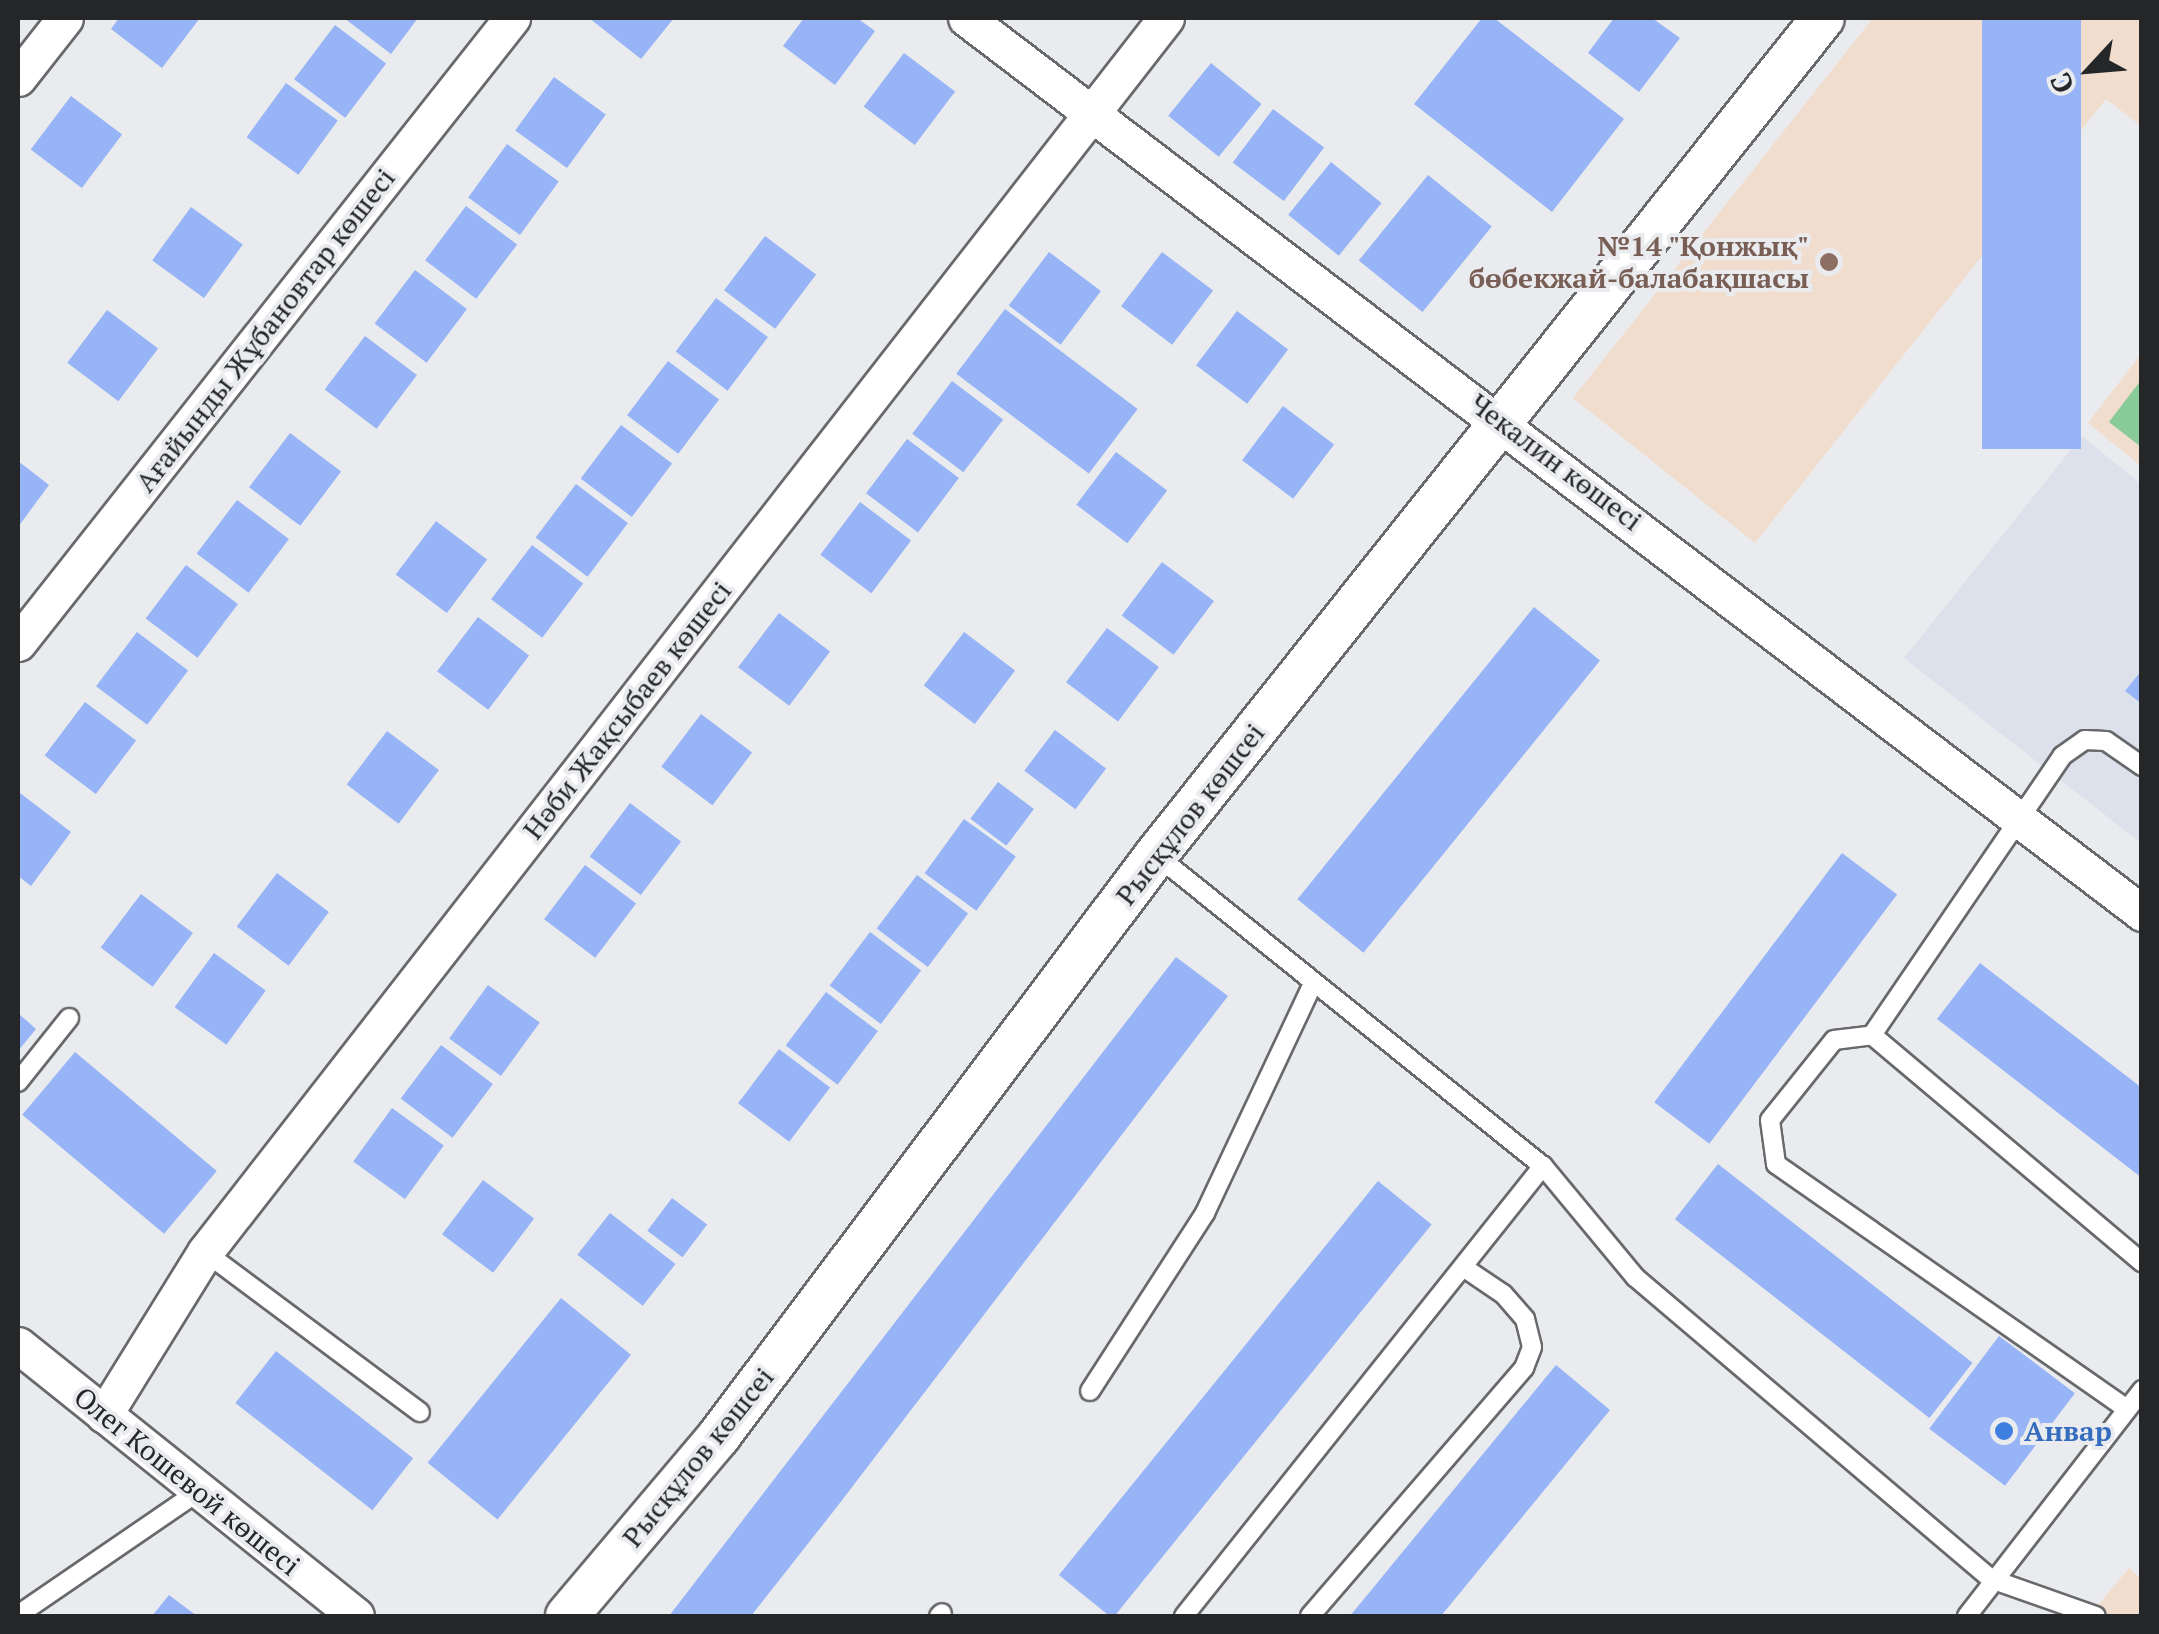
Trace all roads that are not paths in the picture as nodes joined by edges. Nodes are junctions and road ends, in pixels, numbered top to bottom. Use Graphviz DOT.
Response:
graph roads {
  1 [pos="64,18"];
  2 [pos="512,18"];
  3 [pos="966,18"];
  4 [pos="1166,18"];
  5 [pos="1823,18"];
  6 [pos="18,78"];
  7 [pos="1091,114"];
  8 [pos="1504,422"];
  9 [pos="18,643"];
  10 [pos="2142,766"];
  11 [pos="2018,815"];
  12 [pos="1156,855"];
  13 [pos="2142,913"];
  14 [pos="1313,983"];
  15 [pos="68,1018"];
  16 [pos="1872,1035"];
  17 [pos="18,1082"];
  18 [pos="1543,1166"];
  19 [pos="205,1252"];
  20 [pos="2142,1262"];
  21 [pos="1463,1267"];
  22 [pos="18,1345"];
  23 [pos="1090,1390"];
  24 [pos="2142,1390"];
  25 [pos="2127,1409"];
  26 [pos="420,1412"];
  27 [pos="104,1415"];
  28 [pos="199,1491"];
  29 [pos="1991,1579"];
  30 [pos="18,1614"];
  31 [pos="356,1616"];
  32 [pos="567,1616"];
  33 [pos="1184,1616"];
  34 [pos="1310,1616"];
  35 [pos="1967,1616"];
  36 [pos="2096,1616"];
  1 -- 6 [label="street"];
  2 -- 9 [label="street, Ағайынды Жұбановтар көшесі"];
  3 -- 7 [label="street, Чекалин көшесі"];
  4 -- 7 [label="street, Нәби Жақсыбаев көшесі"];
  5 -- 8 [label="street, Рысқұлов көшсеі"];
  7 -- 8 [label="street, Чекалин көшесі"];
  7 -- 19 [label="street, Нәби Жақсыбаев көшесі"];
  8 -- 11 [label="street, Чекалин көшесі"];
  8 -- 12 [label="street, Рысқұлов көшсеі"];
  10 -- 11 [label="lane"];
  11 -- 13 [label="street, Чекалин көшесі"];
  11 -- 16 [label="lane"];
  12 -- 14 [label="lane"];
  12 -- 32 [label="street, Рысқұлов көшсеі"];
  14 -- 18 [label="lane"];
  14 -- 23 [label="lane"];
  15 -- 17 [label="lane"];
  16 -- 20 [label="lane"];
  16 -- 25 [label="lane"];
  18 -- 21 [label="lane"];
  18 -- 29 [label="lane"];
  19 -- 26 [label="lane"];
  19 -- 27 [label="street, Нәби Жақсыбаев көшесі"];
  21 -- 33 [label="lane"];
  21 -- 34 [label="lane"];
  22 -- 27 [label="street, Олег Кошевой көшесі"];
  24 -- 25 [label="lane"];
  25 -- 29 [label="lane"];
  27 -- 28 [label="street, Олег Кошевой көшесі"];
  28 -- 30 [label="lane"];
  28 -- 31 [label="street, Олег Кошевой көшесі"];
  29 -- 35 [label="lane"];
  29 -- 36 [label="lane"];
}
